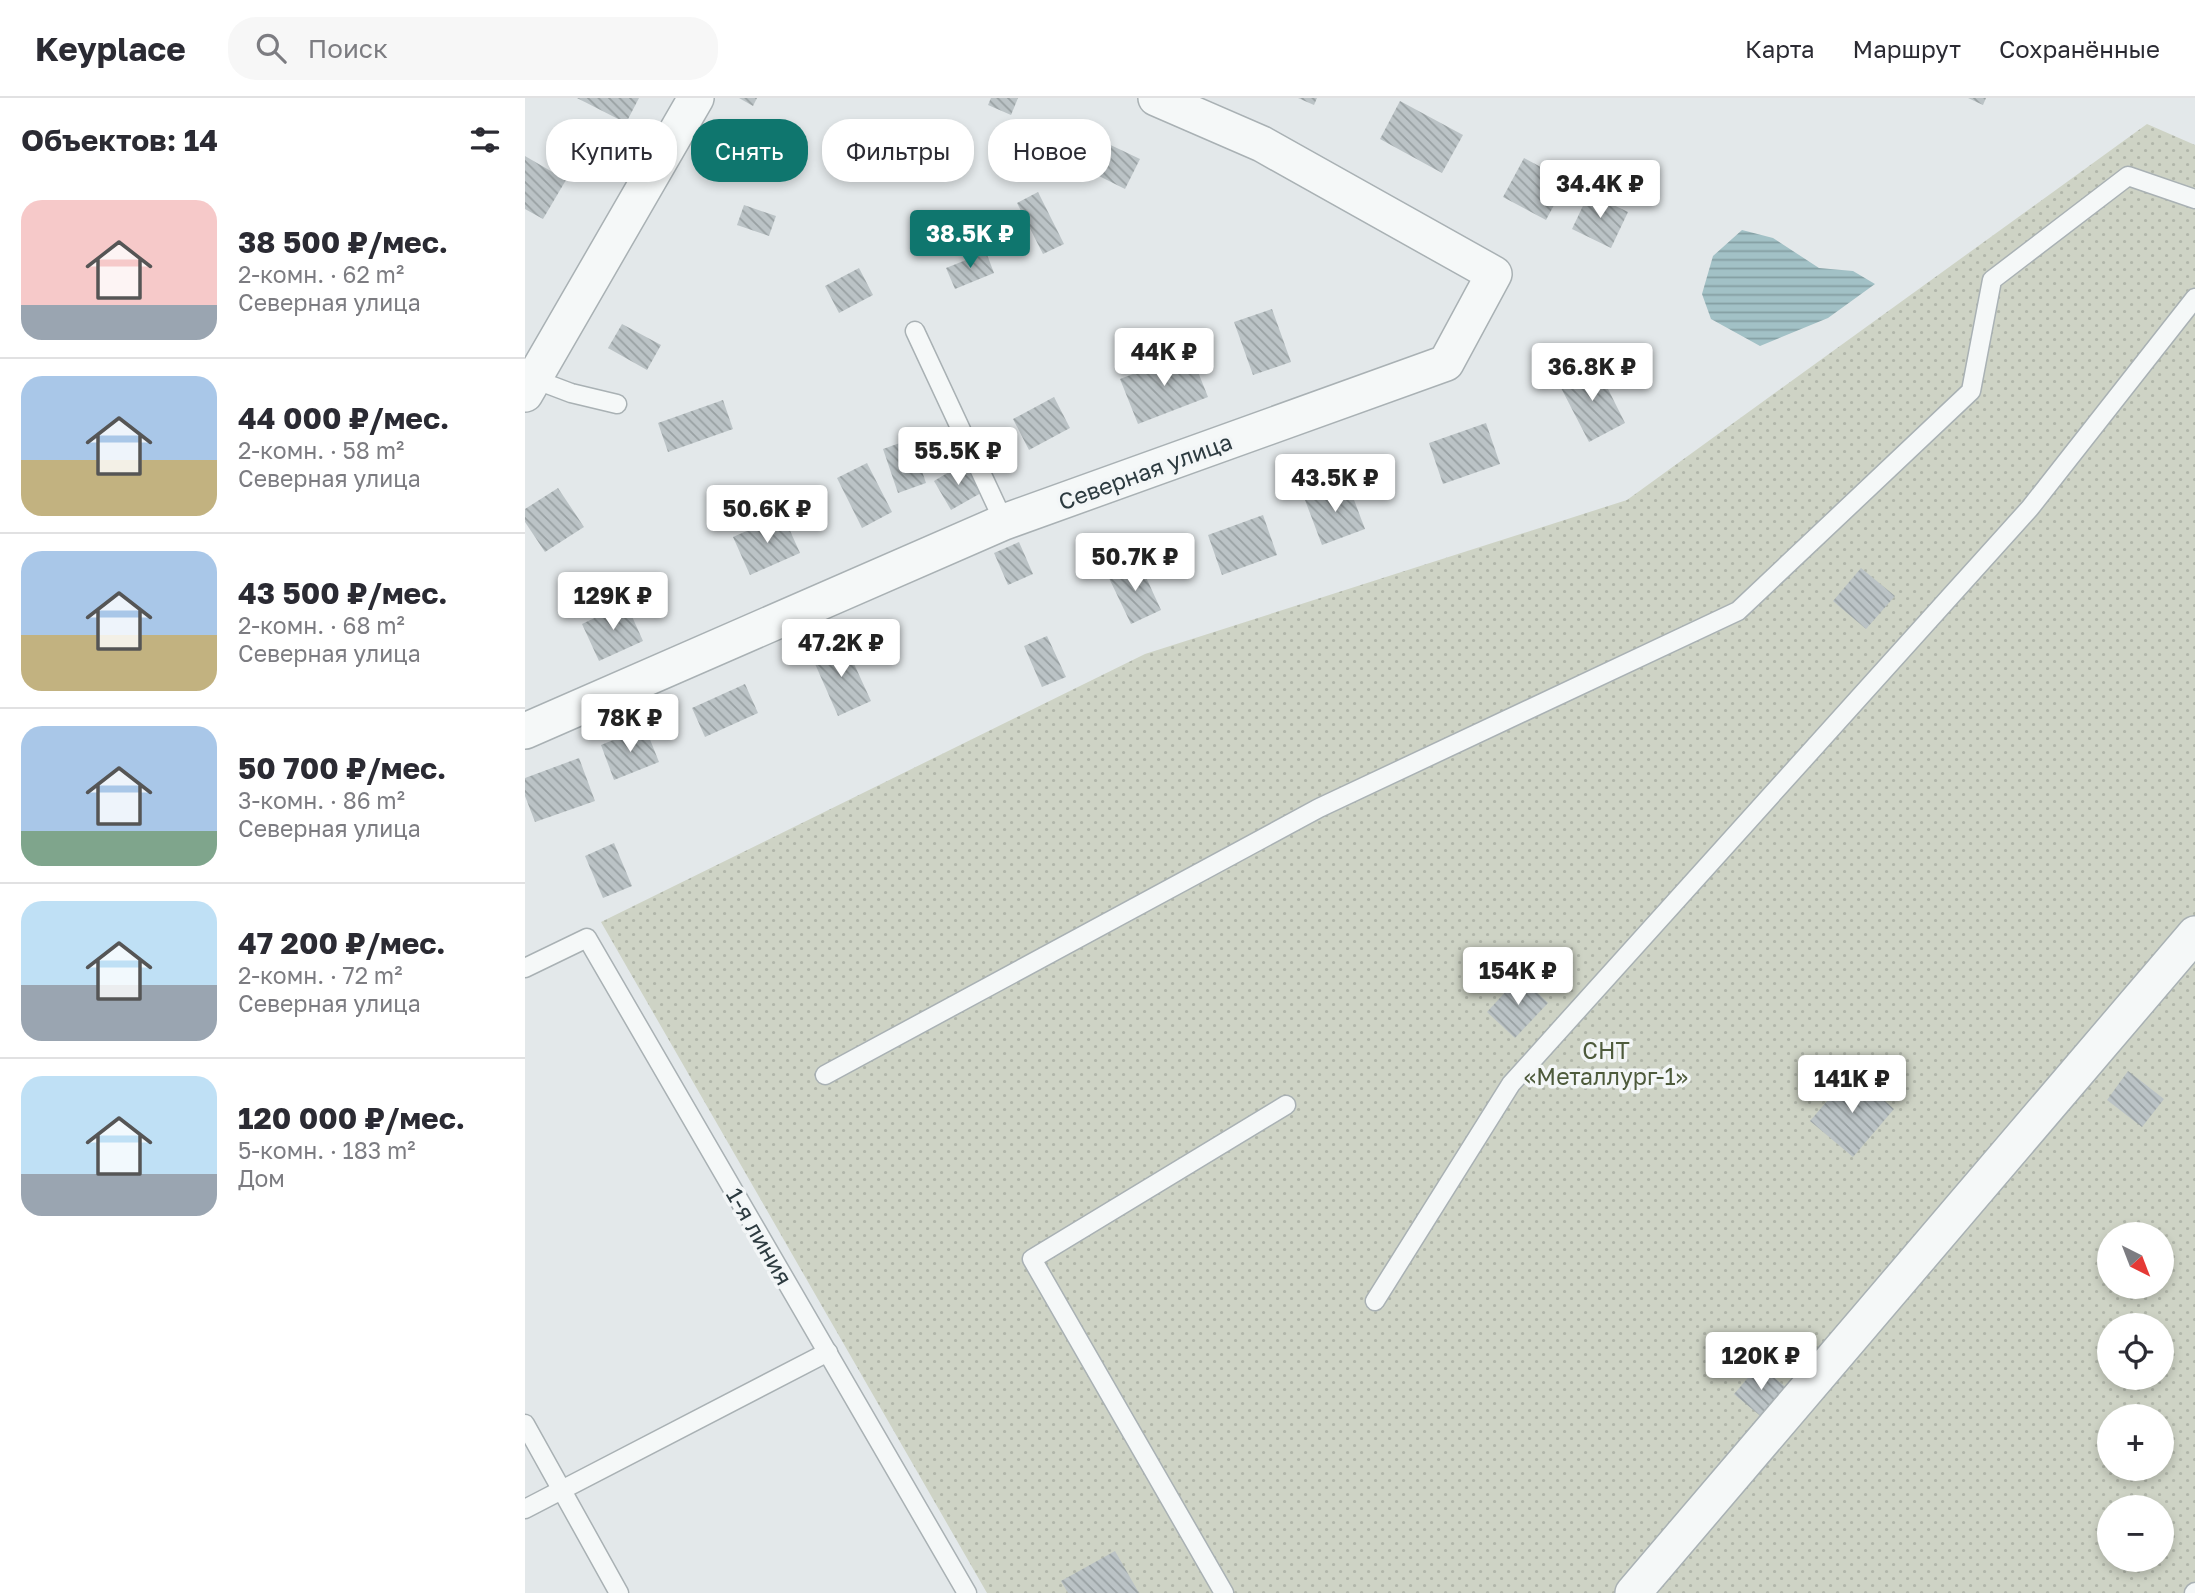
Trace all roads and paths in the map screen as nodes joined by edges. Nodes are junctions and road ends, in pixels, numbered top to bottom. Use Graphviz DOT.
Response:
graph roads {
  1 [pos="696,98"];
  2 [pos="1156,98"];
  3 [pos="2195,199"];
  4 [pos="2195,298"];
  5 [pos="915,331"];
  6 [pos="529,387"];
  7 [pos="617,404"];
  8 [pos="1004,522"];
  9 [pos="529,719"];
  10 [pos="2195,934"];
  11 [pos="525,968"];
  12 [pos="825,1075"];
  13 [pos="1286,1105"];
  14 [pos="1375,1301"];
  15 [pos="828,1352"];
  16 [pos="525,1424"];
  17 [pos="561,1490"];
  18 [pos="525,1509"];
  19 [pos="619,1593"];
  20 [pos="967,1593"];
  21 [pos="1224,1593"];
  22 [pos="1633,1593"];
  1 -- 6 [label="street"];
  2 -- 8 [label="street, Северная улица"];
  3 -- 12 [label="lane"];
  4 -- 14 [label="lane"];
  5 -- 8 [label="lane"];
  6 -- 7 [label="lane"];
  8 -- 9 [label="street, Северная улица"];
  10 -- 22 [label="street"];
  11 -- 15 [label="lane, 1-я линия"];
  13 -- 21 [label="lane"];
  15 -- 17 [label="lane"];
  15 -- 20 [label="lane, 1-я линия"];
  16 -- 17 [label="lane"];
  17 -- 18 [label="lane"];
  17 -- 19 [label="lane"];
}
